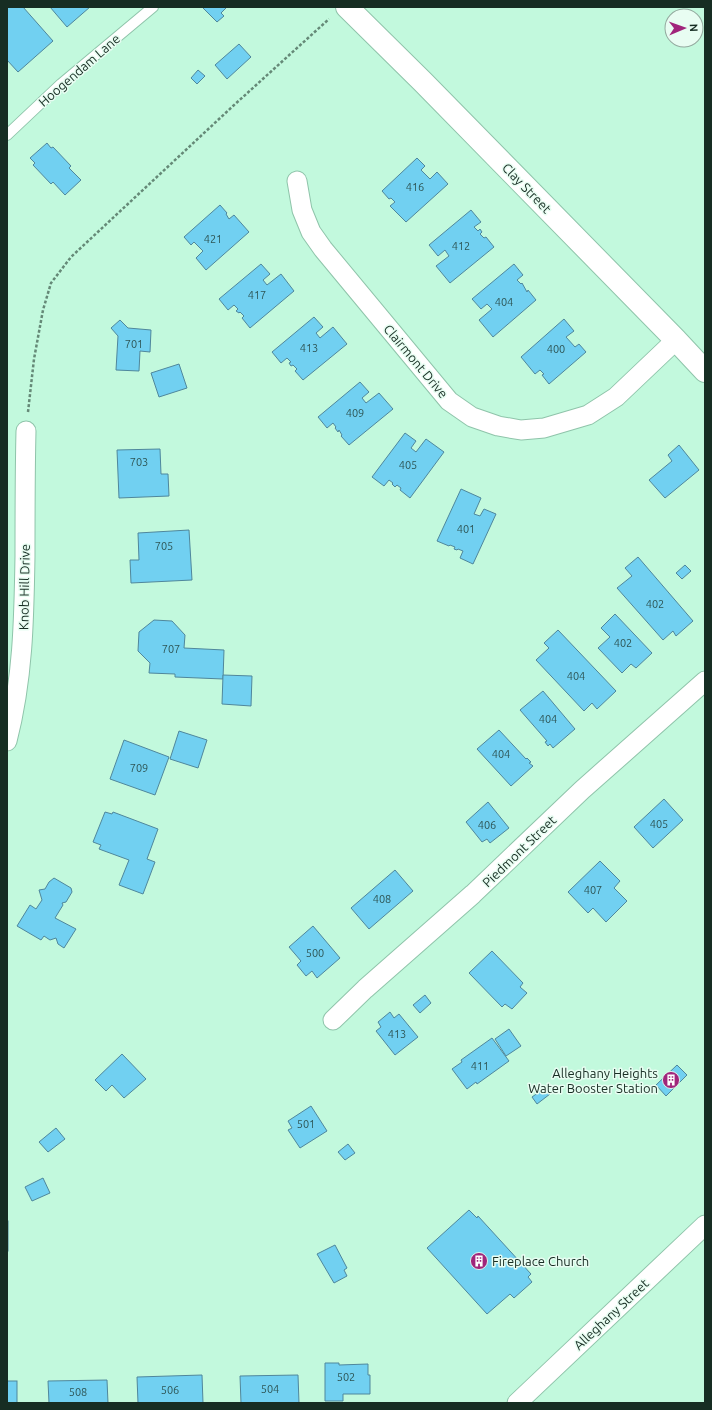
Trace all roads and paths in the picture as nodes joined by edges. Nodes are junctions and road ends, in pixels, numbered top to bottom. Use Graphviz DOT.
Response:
graph roads {
  1 [pos="153,7"];
  2 [pos="339,12"];
  3 [pos="7,135"];
  4 [pos="297,181"];
  5 [pos="676,340"];
  6 [pos="705,371"];
  7 [pos="26,431"];
  8 [pos="705,681"];
  9 [pos="7,741"];
  10 [pos="333,1020"];
  11 [pos="705,1225"];
  12 [pos="517,1403"];
  1 -- 3 [label="lane, Hoogendam Lane"];
  2 -- 5 [label="street, Clay Street"];
  2 -- 7 [label="path"];
  4 -- 5 [label="street, Clairmont Drive"];
  5 -- 6 [label="street, Clay Street"];
  7 -- 9 [label="street, Knob Hill Drive"];
  8 -- 10 [label="street, Piedmont Street"];
  11 -- 12 [label="street, Alleghany Street"];
}
